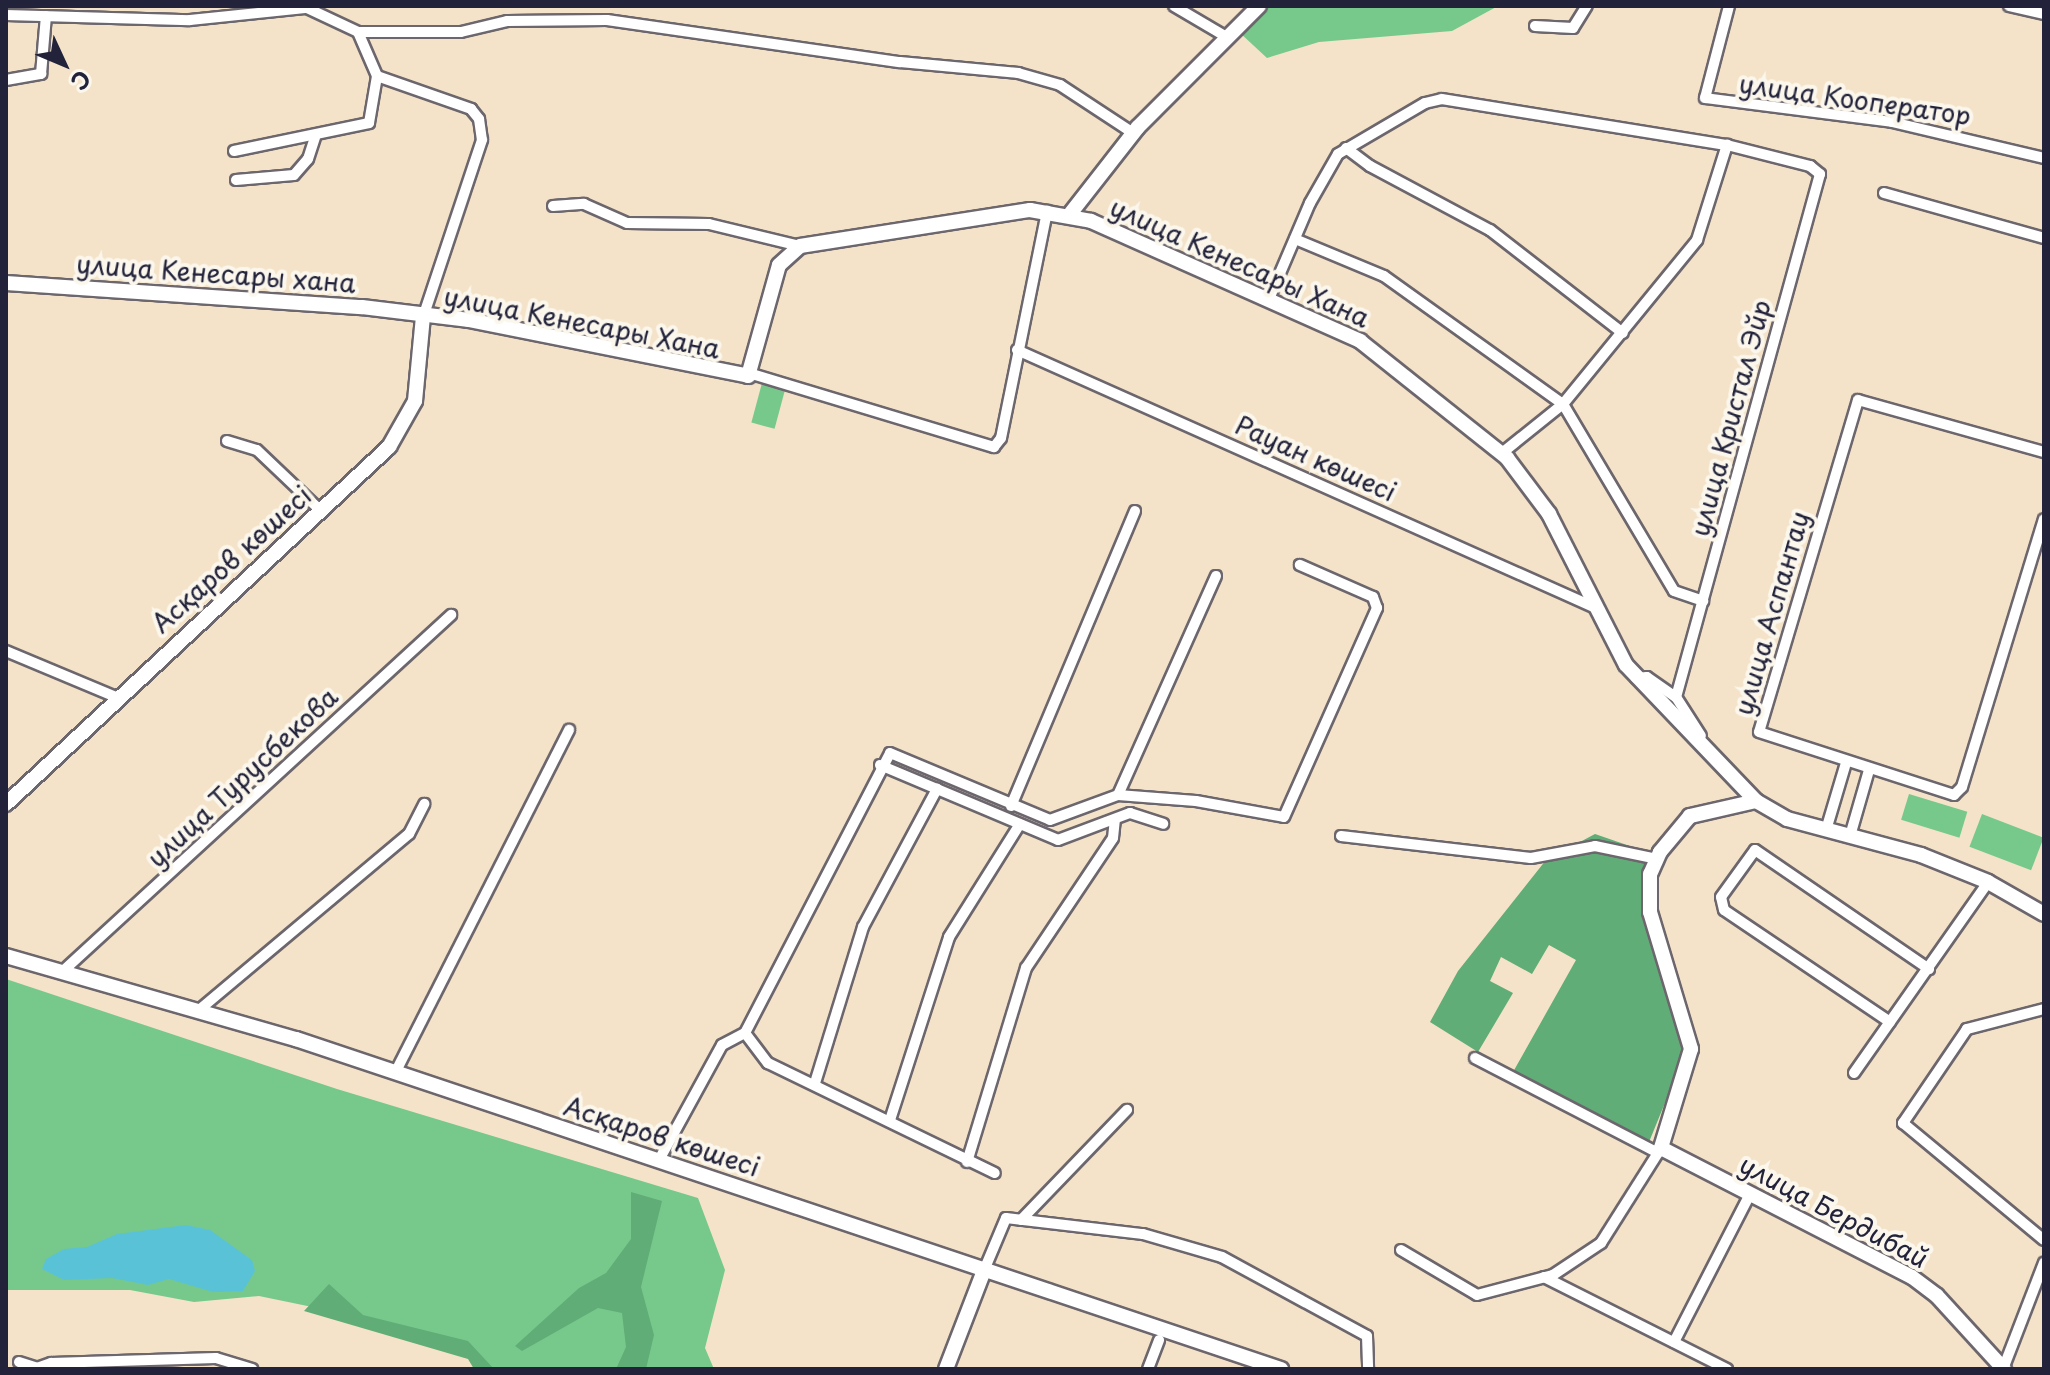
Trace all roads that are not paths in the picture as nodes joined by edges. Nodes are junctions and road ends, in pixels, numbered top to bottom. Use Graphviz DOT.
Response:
graph roads {
  1 [pos="1174,6"];
  2 [pos="1259,6"];
  3 [pos="1587,6"];
  4 [pos="1729,6"];
  5 [pos="2009,6"];
  6 [pos="71,11"];
  7 [pos="242,11"];
  8 [pos="2044,14"];
  9 [pos="6,15"];
  10 [pos="46,16"];
  11 [pos="1535,26"];
  12 [pos="358,32"];
  13 [pos="1225,36"];
  14 [pos="377,76"];
  15 [pos="6,80"];
  16 [pos="1133,133"];
  17 [pos="315,137"];
  18 [pos="1727,145"];
  19 [pos="1346,148"];
  20 [pos="234,151"];
  21 [pos="2044,158"];
  22 [pos="236,180"];
  23 [pos="1884,193"];
  24 [pos="553,206"];
  25 [pos="1047,211"];
  26 [pos="1070,214"];
  27 [pos="2044,238"];
  28 [pos="1295,239"];
  29 [pos="800,246"];
  30 [pos="6,283"];
  31 [pos="1269,299"];
  32 [pos="423,317"];
  33 [pos="1623,333"];
  34 [pos="1017,350"];
  35 [pos="752,374"];
  36 [pos="1563,404"];
  37 [pos="227,441"];
  38 [pos="2044,452"];
  39 [pos="1502,453"];
  40 [pos="320,510"];
  41 [pos="1135,511"];
  42 [pos="2044,519"];
  43 [pos="1300,565"];
  44 [pos="1216,576"];
  45 [pos="1703,601"];
  46 [pos="1596,608"];
  47 [pos="451,615"];
  48 [pos="6,651"];
  49 [pos="1636,678"];
  50 [pos="116,697"];
  51 [pos="1676,697"];
  52 [pos="569,730"];
  53 [pos="1714,760"];
  54 [pos="1846,763"];
  55 [pos="880,765"];
  56 [pos="1869,770"];
  57 [pos="937,789"];
  58 [pos="1118,795"];
  59 [pos="1756,801"];
  60 [pos="6,804"];
  61 [pos="424,804"];
  62 [pos="1011,806"];
  63 [pos="1115,820"];
  64 [pos="1020,824"];
  65 [pos="1163,824"];
  66 [pos="1826,830"];
  67 [pos="1341,836"];
  68 [pos="1850,836"];
  69 [pos="1657,859"];
  70 [pos="1988,882"];
  71 [pos="2044,914"];
  72 [pos="6,949"];
  73 [pos="6,956"];
  74 [pos="24,959"];
  75 [pos="1929,969"];
  76 [pos="63,971"];
  77 [pos="2044,1009"];
  78 [pos="199,1010"];
  79 [pos="1890,1022"];
  80 [pos="745,1033"];
  81 [pos="1475,1058"];
  82 [pos="395,1073"];
  83 [pos="1854,1073"];
  84 [pos="815,1083"];
  85 [pos="1127,1110"];
  86 [pos="890,1120"];
  87 [pos="1660,1151"];
  88 [pos="659,1160"];
  89 [pos="967,1162"];
  90 [pos="995,1173"];
  91 [pos="1749,1196"];
  92 [pos="1021,1220"];
  93 [pos="2044,1240"];
  94 [pos="1401,1250"];
  95 [pos="2044,1263"];
  96 [pos="985,1268"];
  97 [pos="1544,1277"];
  98 [pos="1159,1340"];
  99 [pos="1674,1342"];
  100 [pos="190,1359"];
  101 [pos="19,1362"];
  102 [pos="37,1369"];
  103 [pos="197,1369"];
  104 [pos="252,1369"];
  105 [pos="946,1369"];
  106 [pos="1148,1369"];
  107 [pos="1281,1369"];
  108 [pos="1368,1369"];
  109 [pos="1727,1369"];
  110 [pos="2003,1369"];
  1 -- 13 [label="street"];
  2 -- 13 [label="street"];
  3 -- 11 [label="street"];
  4 -- 21 [label="street, улица Кооператор"];
  5 -- 8 [label="street"];
  6 -- 7 [label="street"];
  6 -- 10 [label="street"];
  7 -- 12 [label="street"];
  9 -- 10 [label="street"];
  10 -- 15 [label="street"];
  12 -- 14 [label="street"];
  12 -- 16 [label="street"];
  13 -- 16 [label="street"];
  14 -- 17 [label="street"];
  14 -- 32 [label="street"];
  16 -- 26 [label="street"];
  17 -- 20 [label="street"];
  17 -- 22 [label="street"];
  18 -- 19 [label="street, улица Кристал Эйр"];
  18 -- 33 [label="street"];
  18 -- 45 [label="street, улица Кристал Эйр"];
  19 -- 28 [label="street, улица Кристал Эйр"];
  19 -- 33 [label="street"];
  23 -- 27 [label="street"];
  24 -- 29 [label="street"];
  25 -- 26 [label="street, улица Кенесары Хана"];
  25 -- 29 [label="street, улица Кенесары Хана"];
  25 -- 34 [label="street"];
  26 -- 31 [label="street, улица Кенесары Хана"];
  28 -- 31 [label="street, улица Кристал Эйр"];
  28 -- 36 [label="street"];
  29 -- 35 [label="street, улица Кенесары Хана"];
  30 -- 32 [label="street, улица Кенесары хана"];
  31 -- 39 [label="street, улица Кенесары Хана"];
  32 -- 35 [label="street, улица Кенесары Хана"];
  32 -- 40 [label="street, Асқаров көшесі"];
  33 -- 36 [label="street"];
  34 -- 35 [label="street"];
  34 -- 46 [label="street, Рауан көшесі"];
  36 -- 39 [label="street"];
  36 -- 45 [label="street"];
  37 -- 40 [label="street"];
  38 -- 54 [label="street, улица Аспантау"];
  39 -- 46 [label="street, улица Кенесары Хана"];
  40 -- 50 [label="street, Асқаров көшесі"];
  41 -- 62 [label="street"];
  42 -- 56 [label="street, улица Аспантау"];
  43 -- 58 [label="street"];
  44 -- 58 [label="street"];
  45 -- 51 [label="street, улица Кристал Эйр"];
  46 -- 49 [label="street, улица Кенесары Хана"];
  47 -- 76 [label="street, улица Турусбекова"];
  48 -- 50 [label="street"];
  49 -- 51 [label="street"];
  49 -- 53 [label="street, улица Кенесары Хана"];
  50 -- 60 [label="street, Асқаров көшесі"];
  51 -- 53 [label="street"];
  52 -- 82 [label="street"];
  53 -- 59 [label="street, улица Кенесары Хана"];
  54 -- 56 [label="street, улица Аспантау"];
  54 -- 66 [label="street"];
  55 -- 57 [label="street"];
  55 -- 62 [label="street"];
  55 -- 80 [label="street"];
  56 -- 68 [label="street"];
  57 -- 64 [label="street"];
  57 -- 84 [label="street"];
  58 -- 62 [label="street"];
  59 -- 66 [label="street, улица Кенесары Хана"];
  59 -- 69 [label="street"];
  61 -- 78 [label="street"];
  63 -- 64 [label="street"];
  63 -- 65 [label="street"];
  63 -- 89 [label="street"];
  64 -- 86 [label="street"];
  66 -- 68 [label="street, улица Кенесары Хана"];
  67 -- 69 [label="street"];
  68 -- 70 [label="street, улица Кенесары Хана"];
  69 -- 87 [label="street"];
  70 -- 71 [label="street, улица Кенесары Хана"];
  70 -- 75 [label="street"];
  72 -- 74 [label="street"];
  73 -- 74 [label="street"];
  74 -- 76 [label="street, Асқаров көшесі"];
  75 -- 79 [label="street"];
  75 -- 79 [label="street"];
  76 -- 78 [label="street, Асқаров көшесі"];
  77 -- 93 [label="street"];
  78 -- 82 [label="street, Асқаров көшесі"];
  79 -- 83 [label="street"];
  80 -- 84 [label="street"];
  80 -- 88 [label="street"];
  81 -- 87 [label="street"];
  82 -- 88 [label="street, Асқаров көшесі"];
  84 -- 86 [label="street"];
  85 -- 92 [label="street"];
  86 -- 89 [label="street"];
  87 -- 91 [label="street, улица Бердибай"];
  87 -- 97 [label="street"];
  88 -- 96 [label="street, Асқаров көшесі"];
  89 -- 90 [label="street"];
  91 -- 99 [label="street"];
  91 -- 110 [label="street, улица Бердибай"];
  92 -- 96 [label="street"];
  92 -- 108 [label="street"];
  94 -- 97 [label="street"];
  95 -- 110 [label="street"];
  96 -- 105 [label="street"];
  96 -- 107 [label="street, Асқаров көшесі"];
  97 -- 99 [label="street"];
  98 -- 106 [label="street"];
  99 -- 109 [label="street"];
  100 -- 102 [label="street"];
  100 -- 103 [label="street"];
  100 -- 104 [label="street"];
  101 -- 102 [label="street"];
}
